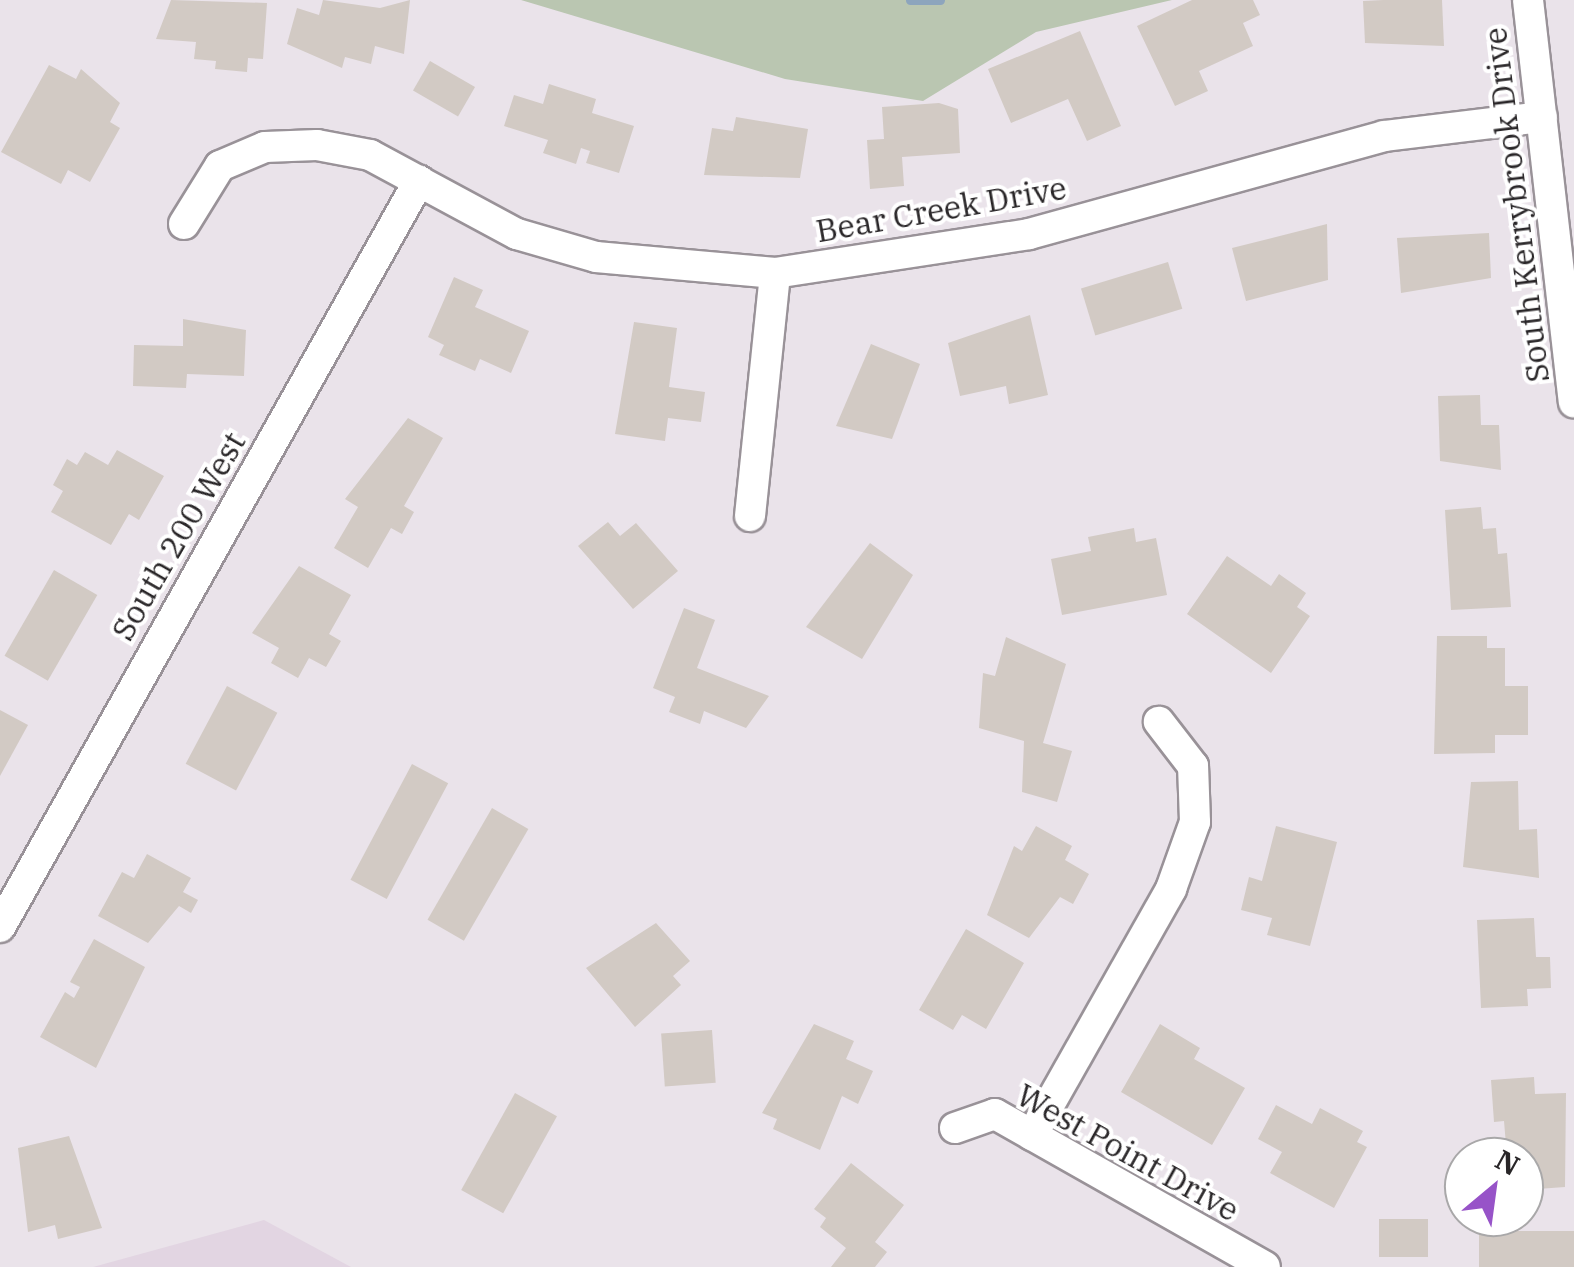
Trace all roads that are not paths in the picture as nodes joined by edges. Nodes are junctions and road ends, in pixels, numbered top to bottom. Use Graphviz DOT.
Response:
graph roads {
  1 [pos="1528,0"];
  2 [pos="1542,117"];
  3 [pos="418,181"];
  4 [pos="184,224"];
  5 [pos="775,273"];
  6 [pos="1574,402"];
  7 [pos="750,516"];
  8 [pos="1160,722"];
  9 [pos="0,927"];
  10 [pos="955,1128"];
  11 [pos="1032,1135"];
  12 [pos="1247,1263"];
  1 -- 2 [label="street, South Kerrybrook Drive"];
  2 -- 5 [label="street, Bear Creek Drive"];
  2 -- 6 [label="street, South Kerrybrook Drive"];
  3 -- 4 [label="street, Bear Creek Drive"];
  3 -- 5 [label="street, Bear Creek Drive"];
  3 -- 9 [label="street, South 200 West"];
  5 -- 7 [label="street"];
  8 -- 11 [label="street"];
  10 -- 11 [label="street, West Point Drive"];
  11 -- 12 [label="street, West Point Drive"];
}
